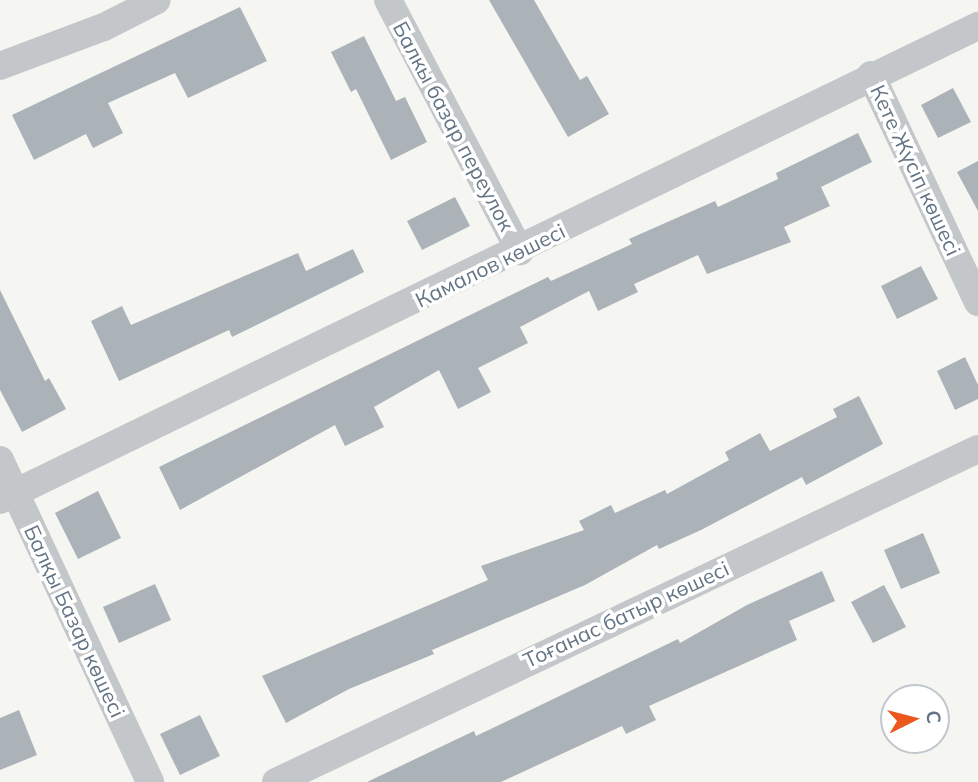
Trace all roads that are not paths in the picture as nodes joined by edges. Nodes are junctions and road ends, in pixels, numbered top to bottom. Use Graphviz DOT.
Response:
graph roads {
  1 [pos="157,0"];
  2 [pos="388,0"];
  3 [pos="978,26"];
  4 [pos="0,66"];
  5 [pos="871,75"];
  6 [pos="520,251"];
  7 [pos="978,302"];
  8 [pos="978,449"];
  9 [pos="0,460"];
  10 [pos="7,496"];
  11 [pos="150,782"];
  12 [pos="276,782"];
  1 -- 4 [label="street"];
  2 -- 6 [label="street, Балкы базар переулок"];
  3 -- 5 [label="street, Камалов көшесі"];
  5 -- 6 [label="street, Камалов көшесі"];
  5 -- 7 [label="street, Кете Жүсіп көшесі"];
  6 -- 10 [label="street, Камалов көшесі"];
  8 -- 12 [label="street, Тоғанас батыр көшесі"];
  9 -- 10 [label="street, Балқы Базар көшесі"];
  10 -- 11 [label="street, Балқы Базар көшесі"];
}
